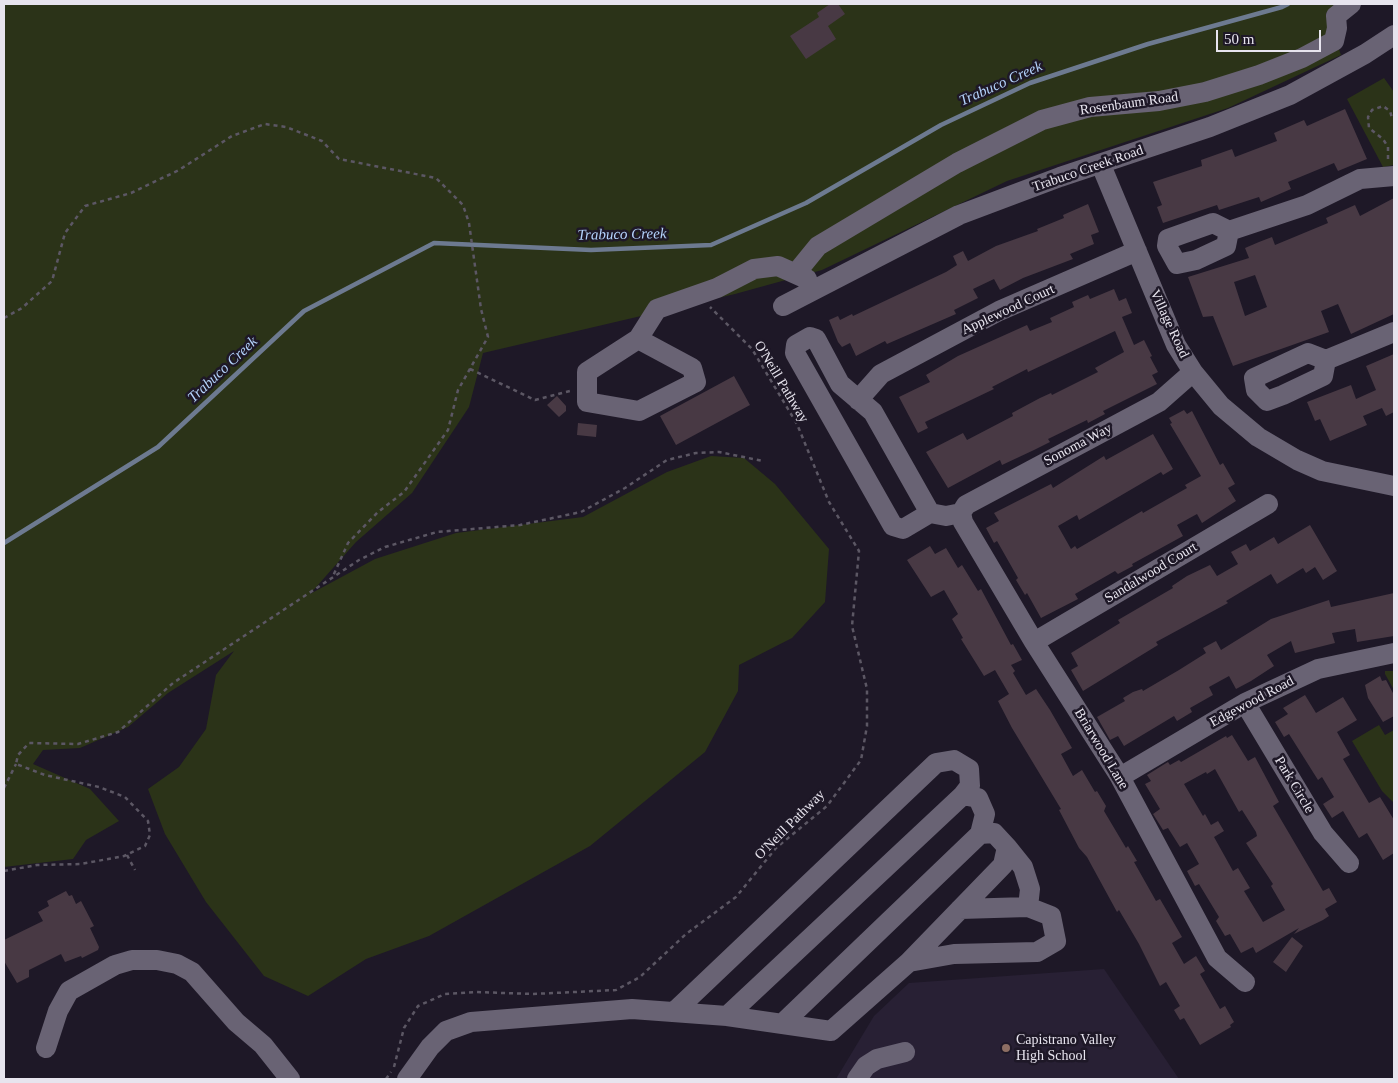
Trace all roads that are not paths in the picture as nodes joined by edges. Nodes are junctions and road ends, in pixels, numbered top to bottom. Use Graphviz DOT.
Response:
graph roads {
  1 [pos="1352,4"];
  2 [pos="1394,35"];
  3 [pos="1101,165"];
  4 [pos="1389,177"];
  5 [pos="1229,231"];
  6 [pos="1137,251"];
  7 [pos="796,273"];
  8 [pos="816,288"];
  9 [pos="783,306"];
  10 [pos="1394,332"];
  11 [pos="638,339"];
  12 [pos="1326,360"];
  13 [pos="1193,372"];
  14 [pos="858,400"];
  15 [pos="1394,486"];
  16 [pos="1268,504"];
  17 [pos="930,513"];
  18 [pos="961,513"];
  19 [pos="1034,642"];
  20 [pos="1394,653"];
  21 [pos="1245,703"];
  22 [pos="1120,777"];
  23 [pos="962,795"];
  24 [pos="980,834"];
  25 [pos="1007,847"];
  26 [pos="1349,863"];
  27 [pos="1028,907"];
  28 [pos="960,909"];
  29 [pos="909,962"];
  30 [pos="1245,982"];
  31 [pos="674,1012"];
  32 [pos="726,1016"];
  33 [pos="783,1023"];
  34 [pos="46,1048"];
  35 [pos="905,1052"];
  36 [pos="290,1079"];
  37 [pos="407,1079"];
  38 [pos="857,1079"];
  1 -- 7 [label="street, Rosenbaum Road"];
  2 -- 3 [label="street, Trabuco Creek Road"];
  3 -- 6 [label="street, Village Road"];
  3 -- 8 [label="street, Trabuco Creek Road"];
  4 -- 5 [label="street"];
  6 -- 13 [label="street, Village Road"];
  6 -- 14 [label="street, Applewood Court"];
  7 -- 8 [label="street"];
  7 -- 11 [label="street"];
  8 -- 9 [label="street, Trabuco Creek Road"];
  10 -- 12 [label="street"];
  11 -- 11 [label="street"];
  13 -- 15 [label="street, Village Road"];
  13 -- 18 [label="street, Sonoma Way"];
  14 -- 17 [label="street"];
  14 -- 17 [label="street"];
  16 -- 19 [label="street, Sandalwood Court"];
  17 -- 18 [label="street"];
  18 -- 19 [label="street, Briarwood Lane"];
  19 -- 22 [label="street, Briarwood Lane"];
  20 -- 21 [label="street, Edgewood Road"];
  21 -- 22 [label="street, Edgewood Road"];
  21 -- 26 [label="street, Park Circle"];
  22 -- 30 [label="street, Briarwood Lane"];
  23 -- 24 [label="street"];
  23 -- 31 [label="street"];
  23 -- 32 [label="street"];
  24 -- 25 [label="street"];
  24 -- 33 [label="street"];
  25 -- 27 [label="street"];
  25 -- 28 [label="street"];
  27 -- 28 [label="street"];
  27 -- 29 [label="street"];
  28 -- 29 [label="street"];
  29 -- 33 [label="street"];
  31 -- 32 [label="street"];
  31 -- 37 [label="street"];
  32 -- 33 [label="street"];
  34 -- 36 [label="street"];
  35 -- 38 [label="street"];
}
